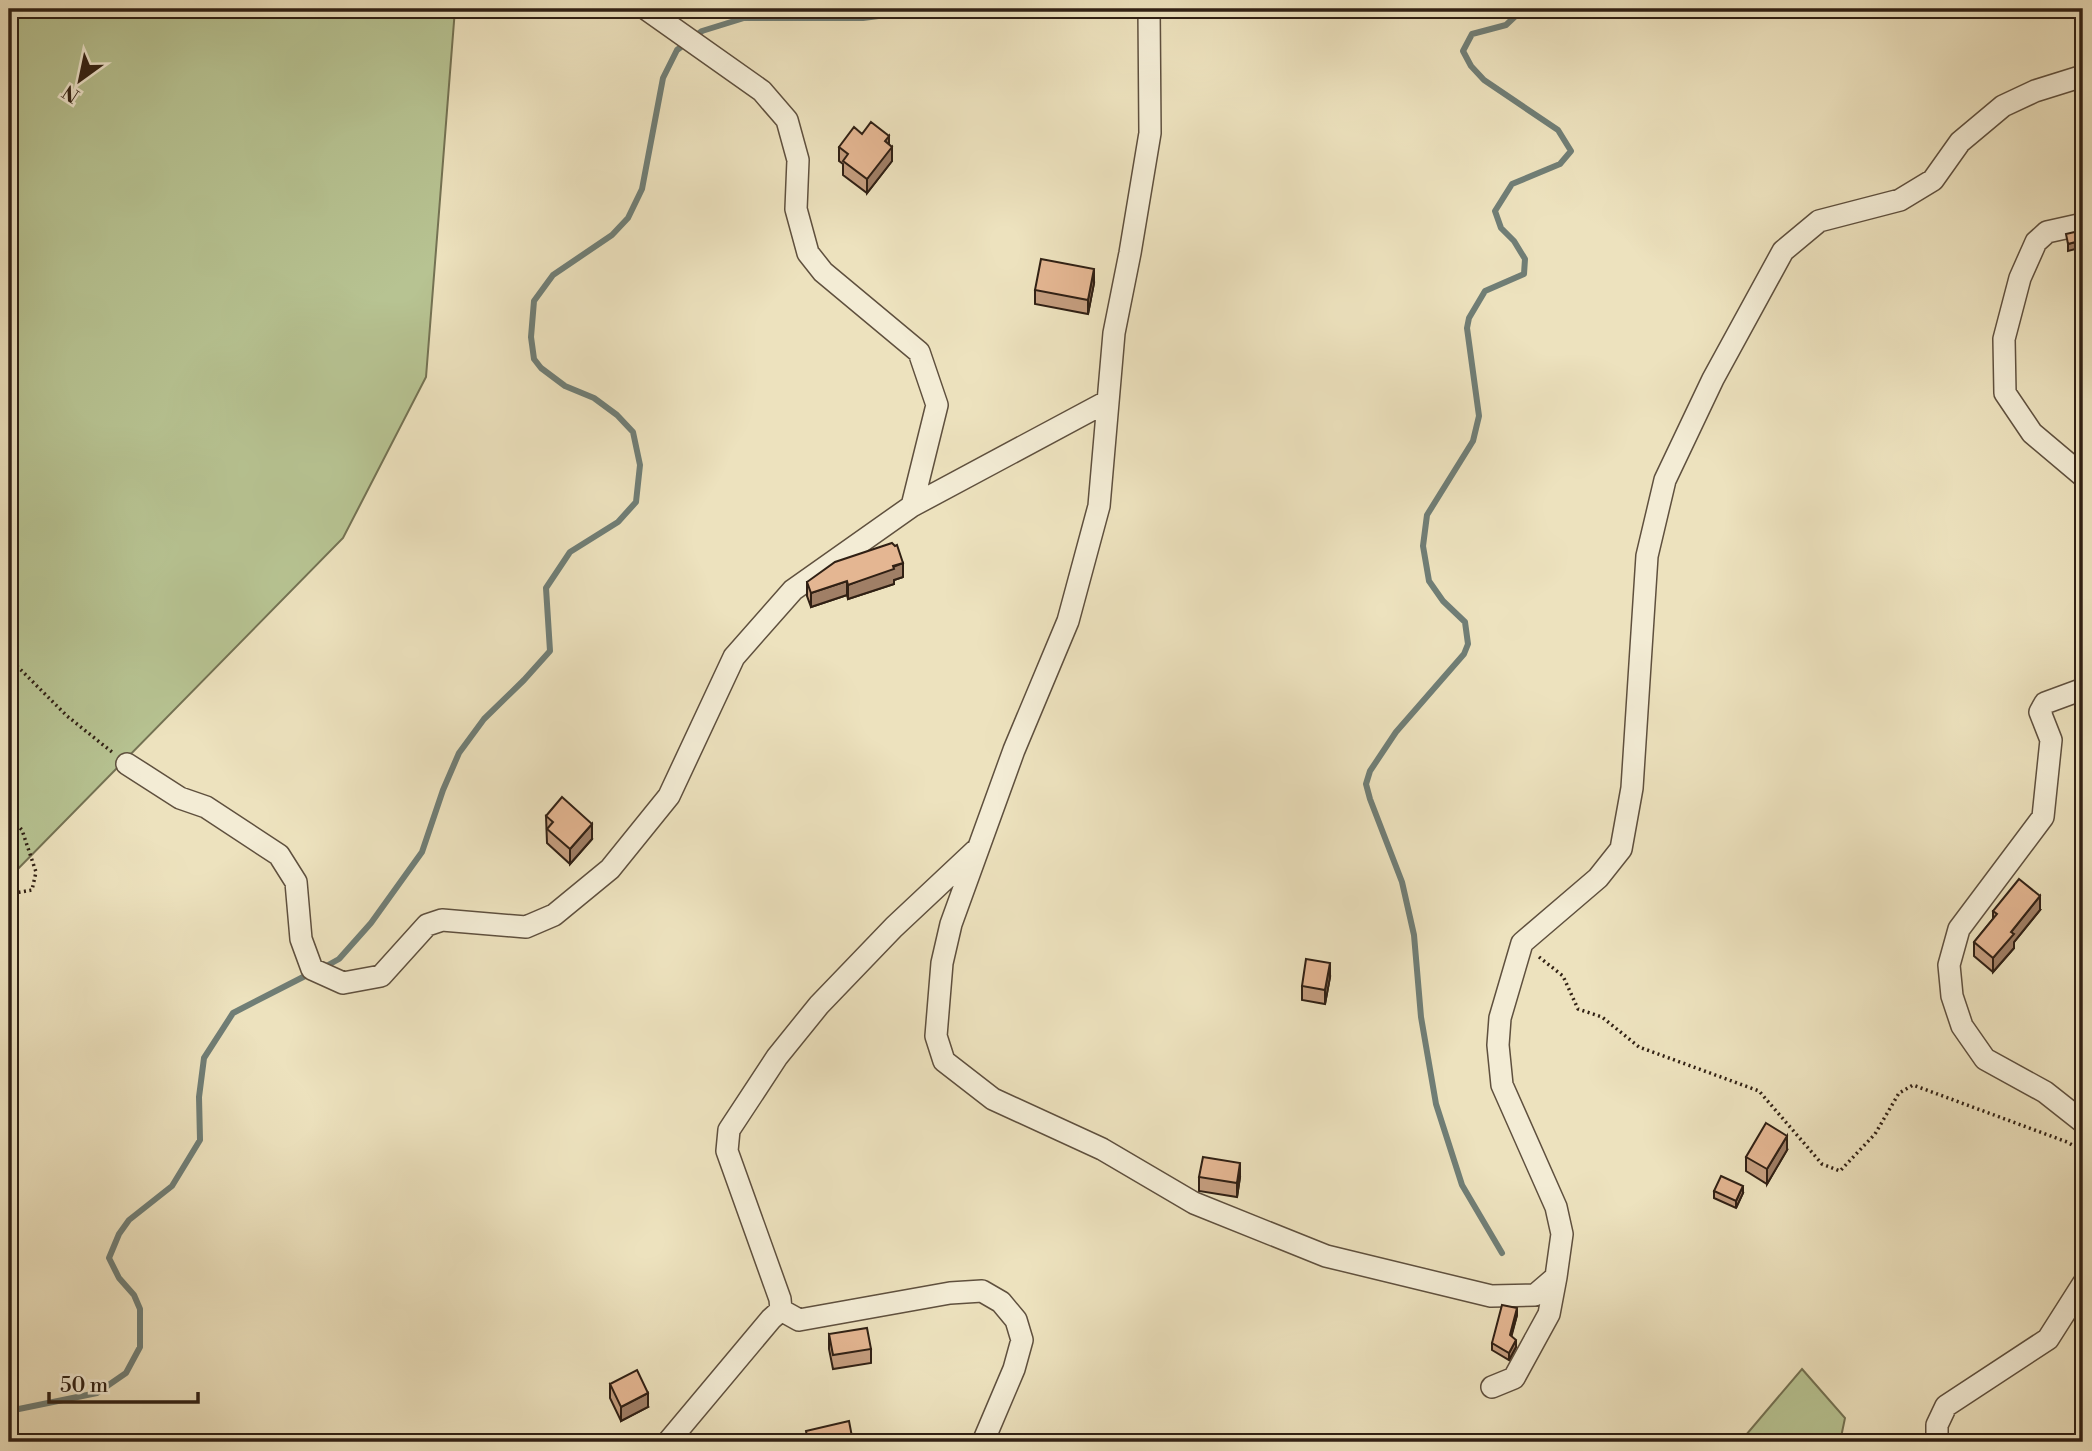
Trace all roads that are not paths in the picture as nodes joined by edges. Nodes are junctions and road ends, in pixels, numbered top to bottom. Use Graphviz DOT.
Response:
graph roads {
  1 [pos="646,9"];
  2 [pos="1149,9"];
  3 [pos="2083,76"];
  4 [pos="2083,224"];
  5 [pos="1108,401"];
  6 [pos="2083,476"];
  7 [pos="912,506"];
  8 [pos="2083,689"];
  9 [pos="127,764"];
  10 [pos="979,847"];
  11 [pos="2083,1122"];
  12 [pos="1556,1277"];
  13 [pos="2083,1284"];
  14 [pos="781,1310"];
  15 [pos="1492,1387"];
  16 [pos="667,1442"];
  17 [pos="983,1442"];
  18 [pos="1937,1442"];
  1 -- 7 [label="street"];
  2 -- 5 [label="street"];
  3 -- 12 [label="street"];
  4 -- 6 [label="street"];
  5 -- 7 [label="street"];
  5 -- 10 [label="street"];
  7 -- 9 [label="street"];
  8 -- 11 [label="street"];
  10 -- 12 [label="street"];
  10 -- 14 [label="street"];
  12 -- 15 [label="street"];
  13 -- 18 [label="street"];
  14 -- 16 [label="street"];
  14 -- 17 [label="street"];
}
